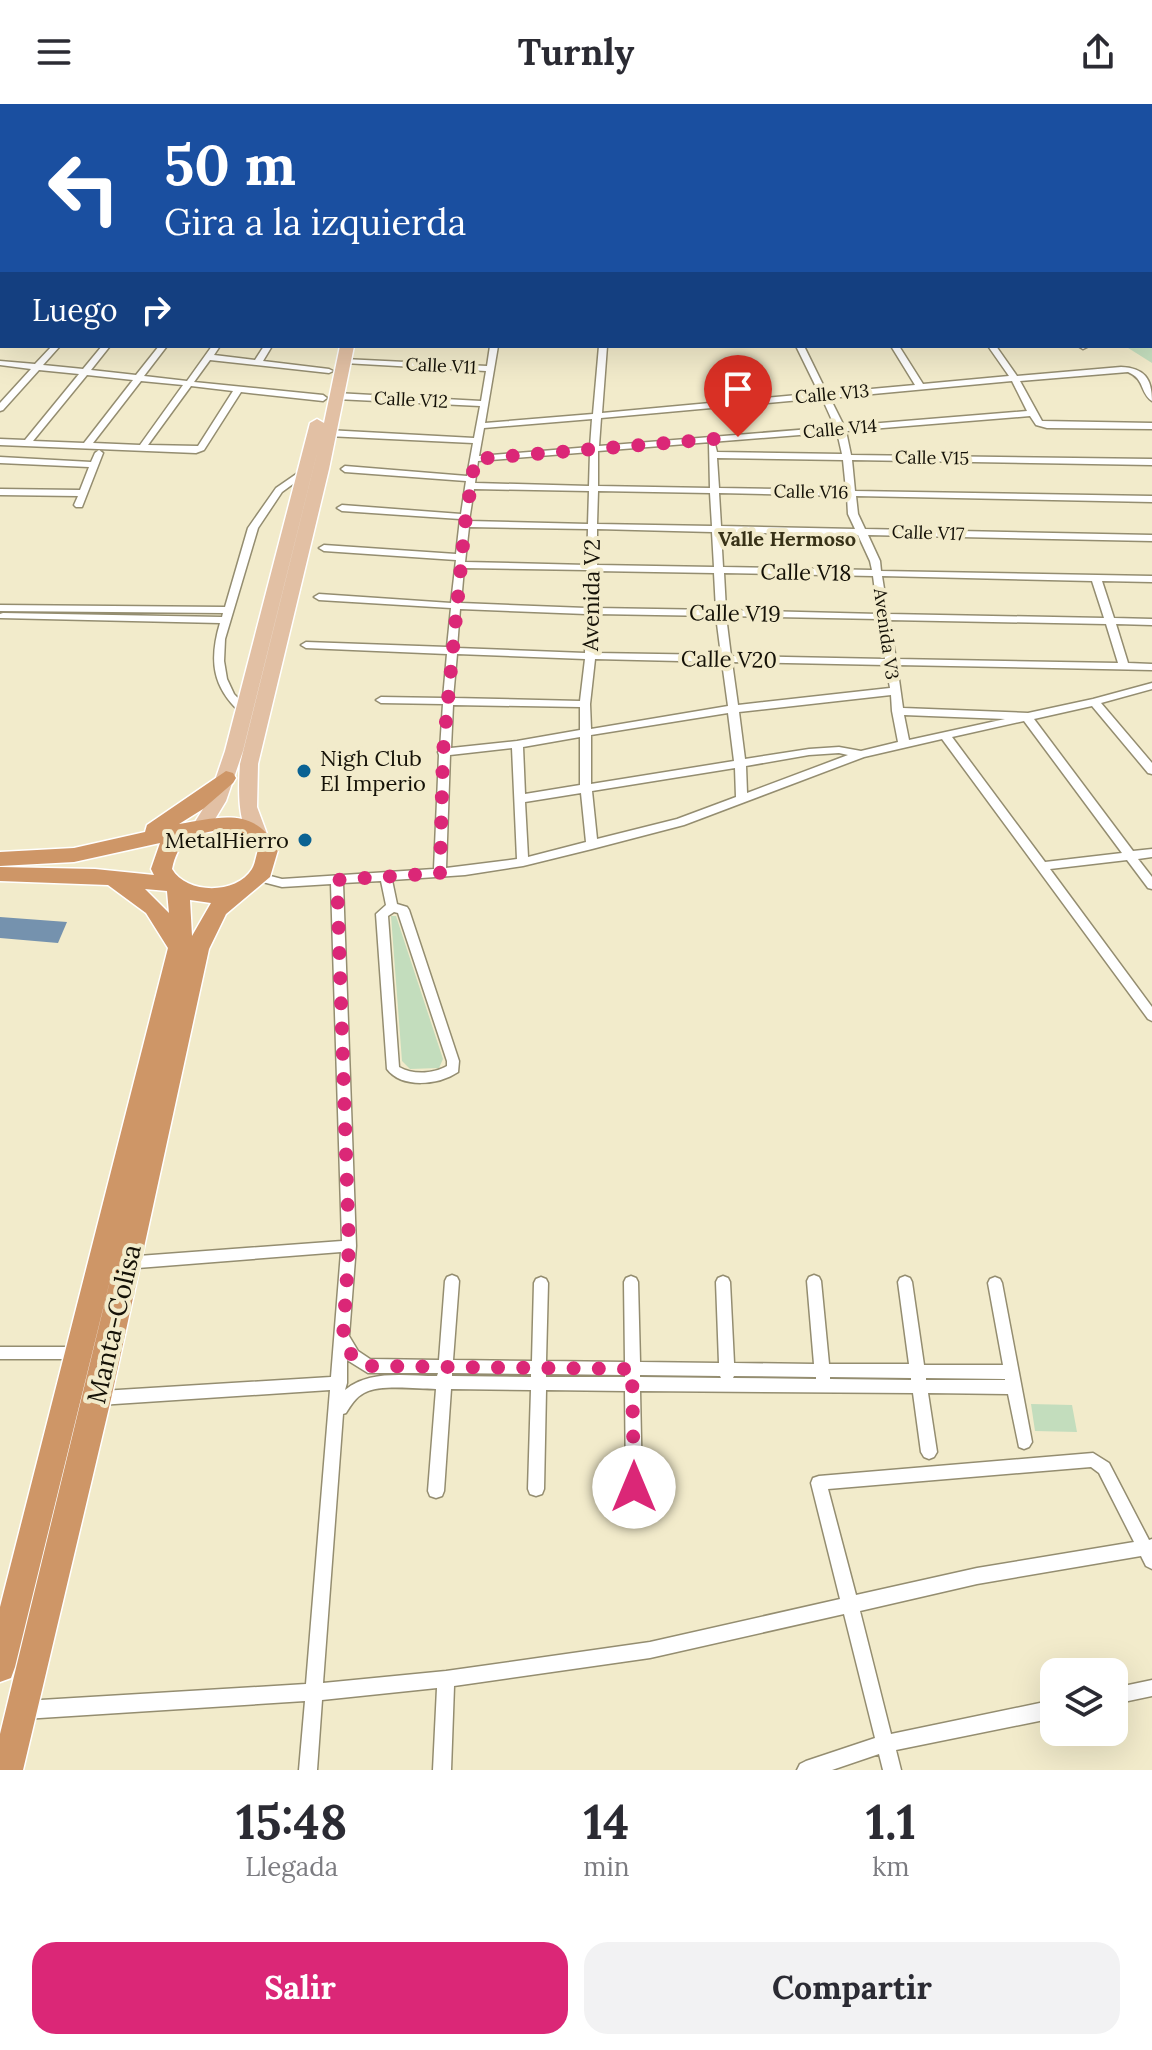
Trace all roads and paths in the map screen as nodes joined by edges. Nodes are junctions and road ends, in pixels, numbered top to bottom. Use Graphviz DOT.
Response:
graph roads {
  1 [pos="54,348"];
  2 [pos="105,348"];
  3 [pos="161,348"];
  4 [pos="215,348"];
  5 [pos="267,348"];
  6 [pos="494,348"];
  7 [pos="603,348"];
  8 [pos="801,348"];
  9 [pos="896,348"];
  10 [pos="993,348"];
  11 [pos="342,351"];
  12 [pos="209,357"];
  13 [pos="0,363"];
  14 [pos="257,363"];
  15 [pos="38,368"];
  16 [pos="491,369"];
  17 [pos="329,371"];
  18 [pos="86,373"];
  19 [pos="137,378"];
  20 [pos="1015,379"];
  21 [pos="186,384"];
  22 [pos="921,387"];
  23 [pos="238,390"];
  24 [pos="826,394"];
  25 [pos="329,397"];
  26 [pos="1152,398"];
  27 [pos="485,404"];
  28 [pos="0,408"];
  29 [pos="1032,413"];
  30 [pos="597,414"];
  31 [pos="482,426"];
  32 [pos="1152,426"];
  33 [pos="841,429"];
  34 [pos="327,433"];
  35 [pos="712,439"];
  36 [pos="478,441"];
  37 [pos="0,442"];
  38 [pos="27,443"];
  39 [pos="87,445"];
  40 [pos="142,448"];
  41 [pos="594,450"];
  42 [pos="99,453"];
  43 [pos="713,455"];
  44 [pos="847,456"];
  45 [pos="475,459"];
  46 [pos="0,460"];
  47 [pos="1152,462"];
  48 [pos="94,465"];
  49 [pos="345,469"];
  50 [pos="305,471"];
  51 [pos="470,482"];
  52 [pos="593,487"];
  53 [pos="715,490"];
  54 [pos="0,492"];
  55 [pos="84,493"];
  56 [pos="851,493"];
  57 [pos="1152,499"];
  58 [pos="79,505"];
  59 [pos="342,508"];
  60 [pos="465,521"];
  61 [pos="592,526"];
  62 [pos="717,529"];
  63 [pos="862,532"];
  64 [pos="1152,538"];
  65 [pos="324,548"];
  66 [pos="461,561"];
  67 [pos="591,567"];
  68 [pos="719,570"];
  69 [pos="877,573"];
  70 [pos="1096,578"];
  71 [pos="1152,579"];
  72 [pos="319,597"];
  73 [pos="457,606"];
  74 [pos="0,608"];
  75 [pos="591,611"];
  76 [pos="721,613"];
  77 [pos="226,615"];
  78 [pos="0,616"];
  79 [pos="884,616"];
  80 [pos="1108,621"];
  81 [pos="1152,622"];
  82 [pos="306,645"];
  83 [pos="454,652"];
  84 [pos="590,656"];
  85 [pos="725,659"];
  86 [pos="889,662"];
  87 [pos="1124,666"];
  88 [pos="1152,667"];
  89 [pos="1152,686"];
  90 [pos="894,691"];
  91 [pos="381,700"];
  92 [pos="449,702"];
  93 [pos="1094,702"];
  94 [pos="585,704"];
  95 [pos="732,709"];
  96 [pos="245,711"];
  97 [pos="897,711"];
  98 [pos="1026,716"];
  99 [pos="585,732"];
  100 [pos="945,736"];
  101 [pos="517,744"];
  102 [pos="904,745"];
  103 [pos="443,752"];
  104 [pos="861,754"];
  105 [pos="740,763"];
  106 [pos="1152,770"];
  107 [pos="226,778"];
  108 [pos="586,788"];
  109 [pos="519,799"];
  110 [pos="742,799"];
  111 [pos="198,827"];
  112 [pos="258,834"];
  113 [pos="128,844"];
  114 [pos="592,845"];
  115 [pos="1152,853"];
  116 [pos="1128,855"];
  117 [pos="0,859"];
  118 [pos="523,862"];
  119 [pos="1042,866"];
  120 [pos="440,873"];
  121 [pos="0,874"];
  122 [pos="107,877"];
  123 [pos="259,877"];
  124 [pos="386,877"];
  125 [pos="337,880"];
  126 [pos="1152,885"];
  127 [pos="174,887"];
  128 [pos="240,890"];
  129 [pos="392,907"];
  130 [pos="179,949"];
  131 [pos="1152,1016"];
  132 [pos="349,1246"];
  133 [pos="115,1263"];
  134 [pos="452,1281"];
  135 [pos="814,1281"];
  136 [pos="631,1282"];
  137 [pos="723,1282"];
  138 [pos="905,1282"];
  139 [pos="541,1283"];
  140 [pos="995,1283"];
  141 [pos="343,1337"];
  142 [pos="0,1353"];
  143 [pos="80,1353"];
  144 [pos="385,1375"];
  145 [pos="445,1375"];
  146 [pos="538,1376"];
  147 [pos="727,1376"];
  148 [pos="633,1377"];
  149 [pos="822,1377"];
  150 [pos="917,1378"];
  151 [pos="1013,1380"];
  152 [pos="340,1383"];
  153 [pos="97,1399"];
  154 [pos="69,1400"];
  155 [pos="338,1414"];
  156 [pos="1024,1442"];
  157 [pos="929,1452"];
  158 [pos="634,1487"];
  159 [pos="536,1489"];
  160 [pos="436,1491"];
  161 [pos="1150,1552"];
  162 [pos="849,1604"];
  163 [pos="0,1667"];
  164 [pos="446,1679"];
  165 [pos="1152,1688"];
  166 [pos="313,1692"];
  167 [pos="1128,1693"];
  168 [pos="21,1711"];
  169 [pos="1040,1712"];
  170 [pos="884,1744"];
  171 [pos="7,1770"];
  172 [pos="308,1770"];
  173 [pos="442,1770"];
  174 [pos="806,1770"];
  175 [pos="892,1770"];
  1 -- 15 [label="street"];
  2 -- 18 [label="street"];
  3 -- 19 [label="street"];
  4 -- 12 [label="street"];
  5 -- 14 [label="street"];
  6 -- 16 [label="street"];
  7 -- 30 [label="street, Avenida V2"];
  8 -- 24 [label="street, Avenida V3"];
  9 -- 22 [label="street"];
  10 -- 20 [label="street"];
  11 -- 16 [label="street, Calle V11"];
  11 -- 17 [label="main road"];
  11 -- 25 [label="main road"];
  12 -- 14 [label="street"];
  12 -- 21 [label="street"];
  13 -- 15 [label="street, Calle V12"];
  14 -- 17 [label="street"];
  15 -- 18 [label="street, Calle V12"];
  15 -- 28 [label="street"];
  16 -- 27 [label="street"];
  17 -- 25 [label="main road"];
  18 -- 19 [label="street, Calle V12"];
  18 -- 38 [label="street"];
  19 -- 21 [label="street, Calle V12"];
  19 -- 39 [label="street"];
  20 -- 22 [label="street, Calle V13"];
  20 -- 26 [label="street, Calle V13"];
  20 -- 29 [label="street"];
  21 -- 23 [label="street, Calle V12"];
  21 -- 40 [label="street"];
  22 -- 24 [label="street, Calle V13"];
  23 -- 25 [label="street, Calle V12"];
  23 -- 40 [label="street"];
  24 -- 30 [label="street, Calle V13"];
  24 -- 33 [label="street, Avenida V3"];
  25 -- 27 [label="street, Calle V12"];
  25 -- 34 [label="main road"];
  25 -- 50 [label="main road"];
  27 -- 31 [label="street"];
  29 -- 32 [label="street, Calle V14"];
  29 -- 33 [label="street, Calle V14"];
  30 -- 31 [label="street, Calle V13"];
  30 -- 41 [label="street, Avenida V2"];
  31 -- 36 [label="street"];
  33 -- 35 [label="street, Calle V14"];
  33 -- 44 [label="street, Avenida V3"];
  34 -- 36 [label="street"];
  34 -- 112 [label="main road"];
  35 -- 41 [label="street, Calle V14"];
  35 -- 43 [label="street"];
  36 -- 45 [label="street"];
  37 -- 38 [label="street"];
  38 -- 39 [label="street"];
  39 -- 40 [label="street"];
  41 -- 45 [label="street, Calle V14"];
  41 -- 52 [label="street, Avenida V2"];
  42 -- 48 [label="street"];
  43 -- 44 [label="street, Calle V15"];
  43 -- 53 [label="street"];
  44 -- 47 [label="street, Calle V15"];
  44 -- 56 [label="street, Avenida V3"];
  45 -- 51 [label="street"];
  46 -- 48 [label="street"];
  48 -- 55 [label="street"];
  49 -- 51 [label="street, Calle V16"];
  50 -- 77 [label="street"];
  50 -- 96 [label="main road"];
  51 -- 52 [label="street, Calle V16"];
  51 -- 60 [label="street"];
  52 -- 53 [label="street, Calle V16"];
  52 -- 61 [label="street, Avenida V2"];
  53 -- 56 [label="street, Calle V16"];
  53 -- 62 [label="street"];
  54 -- 55 [label="street"];
  55 -- 58 [label="street"];
  56 -- 57 [label="street, Calle V16"];
  56 -- 63 [label="street, Avenida V3"];
  59 -- 60 [label="street, Calle V17"];
  60 -- 61 [label="street, Calle V17"];
  60 -- 66 [label="street"];
  61 -- 62 [label="street, Calle V17"];
  61 -- 67 [label="street, Avenida V2"];
  62 -- 63 [label="street, Calle V17"];
  62 -- 68 [label="street"];
  63 -- 64 [label="street, Calle V17"];
  63 -- 69 [label="street, Avenida V3"];
  65 -- 66 [label="street, Calle V18"];
  66 -- 67 [label="street, Calle V18"];
  66 -- 73 [label="street"];
  67 -- 68 [label="street, Calle V18"];
  67 -- 75 [label="street, Avenida V2"];
  68 -- 69 [label="street, Calle V18"];
  68 -- 76 [label="street"];
  69 -- 70 [label="street, Calle V18"];
  69 -- 79 [label="street, Avenida V3"];
  70 -- 71 [label="street, Calle V18"];
  70 -- 80 [label="street"];
  72 -- 73 [label="street, Calle V19"];
  73 -- 75 [label="street, Calle V19"];
  73 -- 83 [label="street"];
  74 -- 77 [label="street"];
  75 -- 76 [label="street, Calle V19"];
  75 -- 84 [label="street, Avenida V2"];
  76 -- 79 [label="street, Calle V19"];
  76 -- 85 [label="street"];
  77 -- 78 [label="street"];
  77 -- 96 [label="street"];
  79 -- 80 [label="street, Calle V19"];
  79 -- 86 [label="street, Avenida V3"];
  80 -- 81 [label="street, Calle V19"];
  80 -- 87 [label="street"];
  82 -- 83 [label="street, Calle V20"];
  83 -- 84 [label="street, Calle V20"];
  83 -- 92 [label="street"];
  84 -- 85 [label="street, Calle V20"];
  84 -- 94 [label="street, Avenida V2"];
  85 -- 86 [label="street, Calle V20"];
  85 -- 95 [label="street"];
  86 -- 87 [label="street, Calle V20"];
  86 -- 90 [label="street, Avenida V3"];
  87 -- 88 [label="street, Calle V20"];
  89 -- 93 [label="street"];
  90 -- 95 [label="street"];
  90 -- 97 [label="street, Avenida V3"];
  91 -- 92 [label="street"];
  92 -- 94 [label="street"];
  92 -- 103 [label="street"];
  93 -- 98 [label="street"];
  93 -- 106 [label="street"];
  94 -- 99 [label="street, Avenida V2"];
  95 -- 99 [label="street"];
  95 -- 105 [label="street"];
  96 -- 107 [label="main road"];
  97 -- 98 [label="street"];
  97 -- 102 [label="street, Avenida V3"];
  98 -- 100 [label="street"];
  98 -- 116 [label="street"];
  99 -- 101 [label="street"];
  99 -- 108 [label="street, Avenida V2"];
  100 -- 102 [label="street"];
  100 -- 119 [label="street"];
  101 -- 103 [label="street"];
  101 -- 109 [label="street"];
  102 -- 104 [label="street"];
  103 -- 120 [label="street"];
  104 -- 105 [label="street"];
  104 -- 110 [label="street"];
  105 -- 108 [label="street"];
  105 -- 110 [label="street"];
  107 -- 111 [label="main road"];
  107 -- 113 [label="highway"];
  108 -- 109 [label="street"];
  108 -- 114 [label="street, Avenida V2"];
  109 -- 118 [label="street"];
  110 -- 114 [label="street"];
  111 -- 112 [label="highway"];
  111 -- 113 [label="highway"];
  111 -- 127 [label="highway"];
  112 -- 123 [label="highway"];
  113 -- 117 [label="highway"];
  114 -- 118 [label="street"];
  115 -- 116 [label="street"];
  116 -- 119 [label="street"];
  116 -- 126 [label="street"];
  118 -- 120 [label="street"];
  119 -- 131 [label="street"];
  120 -- 124 [label="street"];
  121 -- 122 [label="highway"];
  122 -- 127 [label="highway"];
  122 -- 130 [label="highway"];
  123 -- 125 [label="street"];
  123 -- 128 [label="highway"];
  124 -- 125 [label="street"];
  124 -- 129 [label="street"];
  125 -- 132 [label="street"];
  127 -- 128 [label="highway"];
  127 -- 130 [label="highway, Manta-Colisa"];
  128 -- 133 [label="highway, Manta-Colisa"];
  129 -- 129 [label="street"];
  130 -- 133 [label="highway, Manta-Colisa"];
  132 -- 133 [label="street"];
  132 -- 141 [label="street"];
  133 -- 143 [label="highway, Manta-Colisa"];
  133 -- 153 [label="highway, Manta-Colisa"];
  134 -- 145 [label="street"];
  135 -- 149 [label="street"];
  136 -- 148 [label="street"];
  137 -- 147 [label="street"];
  138 -- 150 [label="street"];
  139 -- 146 [label="street"];
  140 -- 151 [label="street"];
  141 -- 144 [label="street"];
  141 -- 152 [label="street"];
  142 -- 143 [label="street"];
  143 -- 154 [label="highway, Manta-Colisa"];
  144 -- 145 [label="street"];
  144 -- 155 [label="street"];
  145 -- 146 [label="street"];
  145 -- 160 [label="street"];
  146 -- 148 [label="street"];
  146 -- 159 [label="street"];
  147 -- 148 [label="street"];
  147 -- 149 [label="street"];
  148 -- 158 [label="street"];
  149 -- 150 [label="street"];
  150 -- 151 [label="street"];
  150 -- 157 [label="street"];
  151 -- 156 [label="street"];
  152 -- 153 [label="street"];
  152 -- 155 [label="street"];
  153 -- 154 [label="street"];
  153 -- 168 [label="highway, Manta-Colisa"];
  154 -- 163 [label="highway, Manta-Colisa"];
  155 -- 166 [label="street"];
  161 -- 162 [label="street"];
  161 -- 162 [label="street"];
  162 -- 164 [label="street"];
  162 -- 170 [label="street"];
  164 -- 166 [label="street"];
  164 -- 173 [label="street"];
  165 -- 167 [label="street"];
  166 -- 168 [label="street"];
  166 -- 172 [label="street"];
  168 -- 171 [label="highway, Manta-Colisa"];
  169 -- 170 [label="street"];
  170 -- 174 [label="street"];
  170 -- 175 [label="street"];
}
